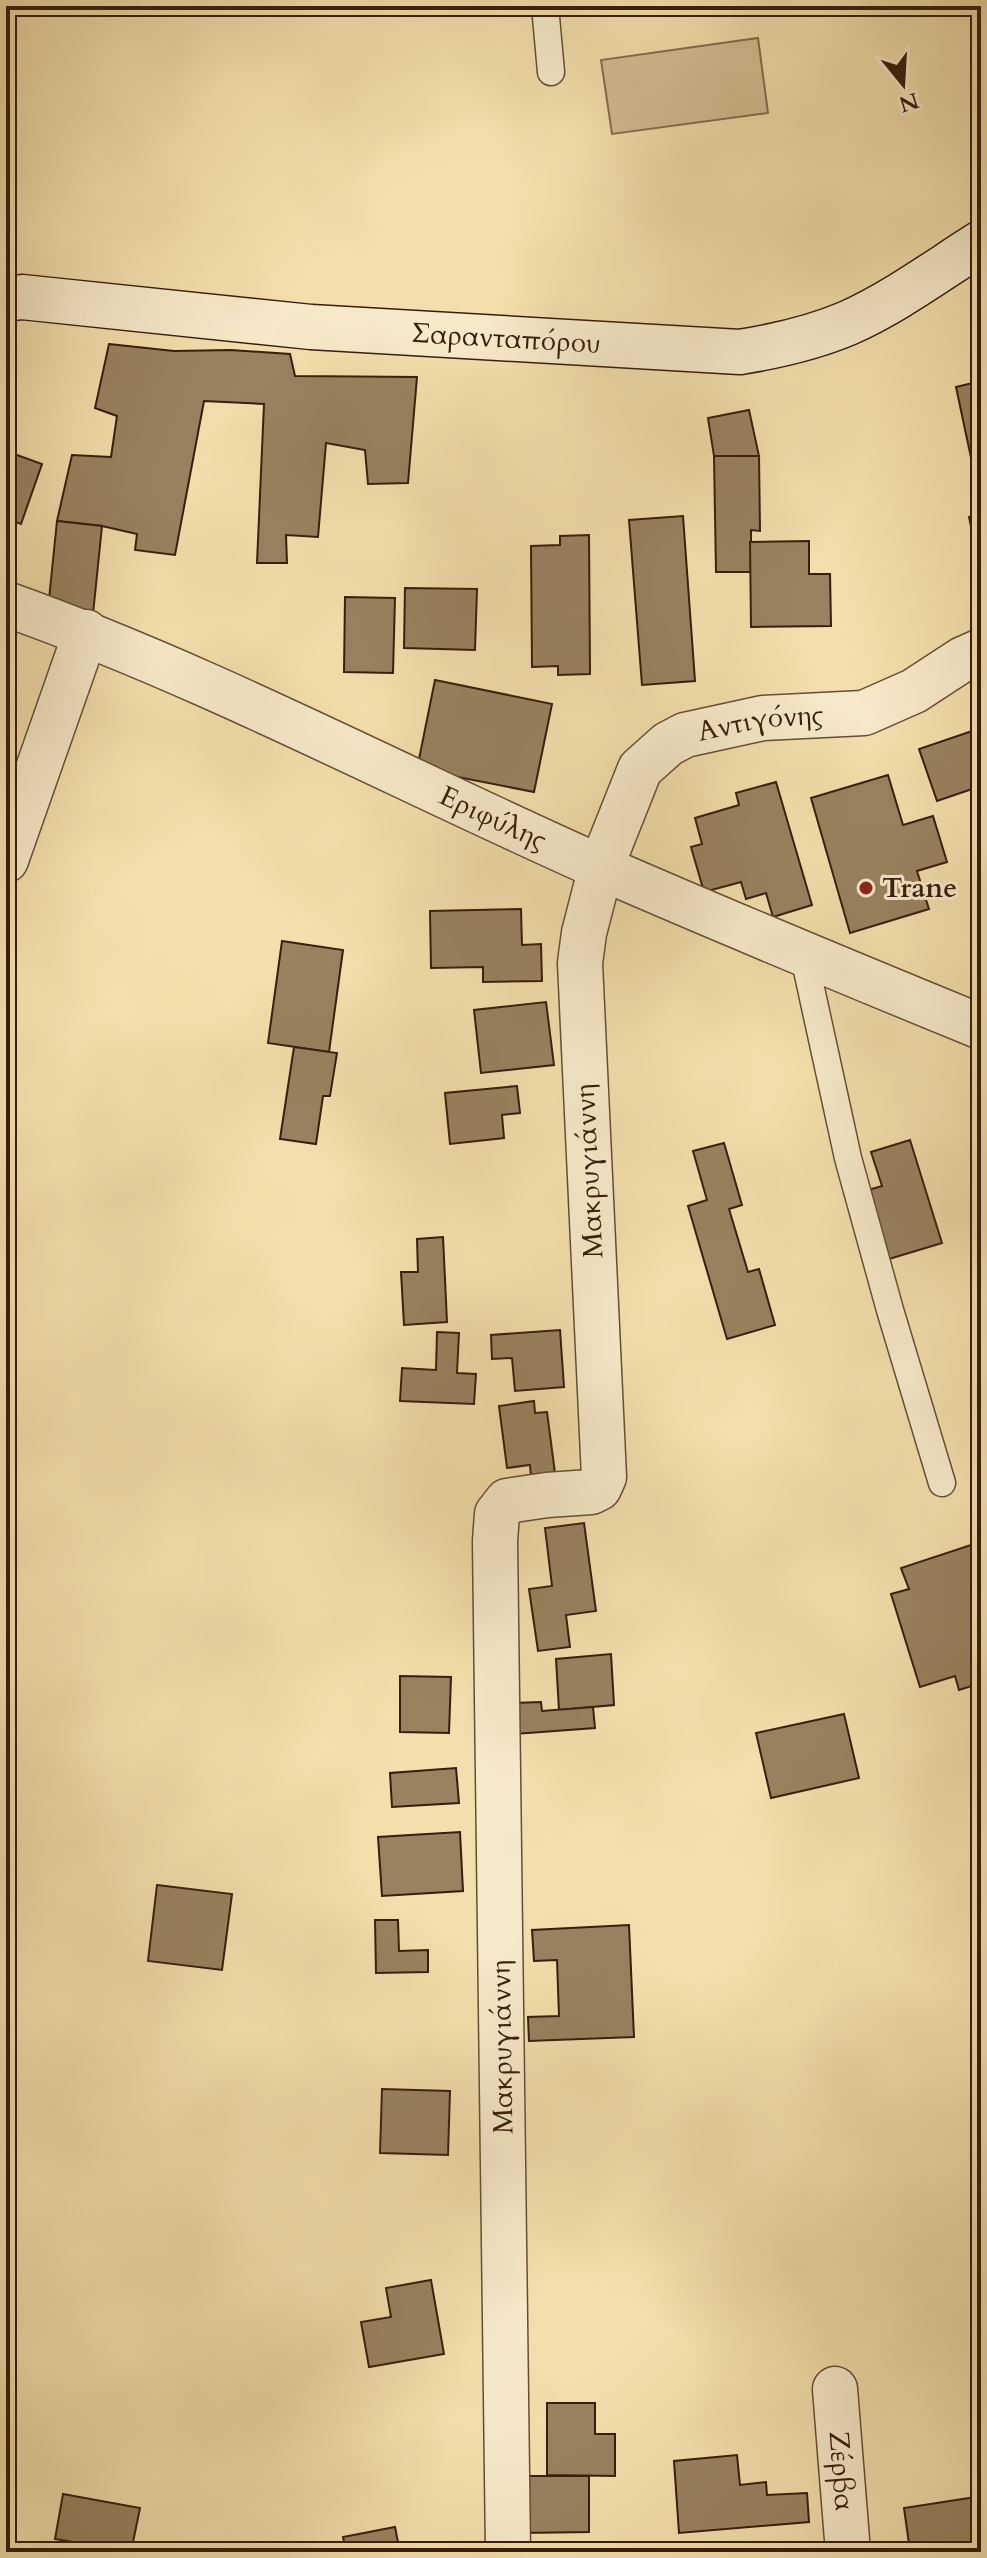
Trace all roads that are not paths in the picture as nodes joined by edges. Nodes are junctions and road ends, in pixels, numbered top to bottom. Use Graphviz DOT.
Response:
graph roads {
  1 [pos="545,6"];
  2 [pos="551,72"];
  3 [pos="981,243"];
  4 [pos="6,299"];
  5 [pos="6,604"];
  6 [pos="86,632"];
  7 [pos="981,651"];
  8 [pos="6,860"];
  9 [pos="601,867"];
  10 [pos="803,952"];
  11 [pos="981,1027"];
  12 [pos="942,1483"];
  13 [pos="835,2389"];
  14 [pos="508,2552"];
  15 [pos="848,2552"];
  1 -- 2 [label="lane"];
  3 -- 4 [label="street, Σαρανταπόρου"];
  5 -- 6 [label="street, Εριφύλης"];
  6 -- 8 [label="street"];
  6 -- 9 [label="street, Εριφύλης"];
  7 -- 9 [label="street, Αντιγόνης"];
  9 -- 10 [label="street, Εριφύλης"];
  9 -- 14 [label="street, Μακρυγιάννη"];
  10 -- 11 [label="street, Εριφύλης"];
  10 -- 12 [label="lane"];
  13 -- 15 [label="street, Ζέρβα"];
}
